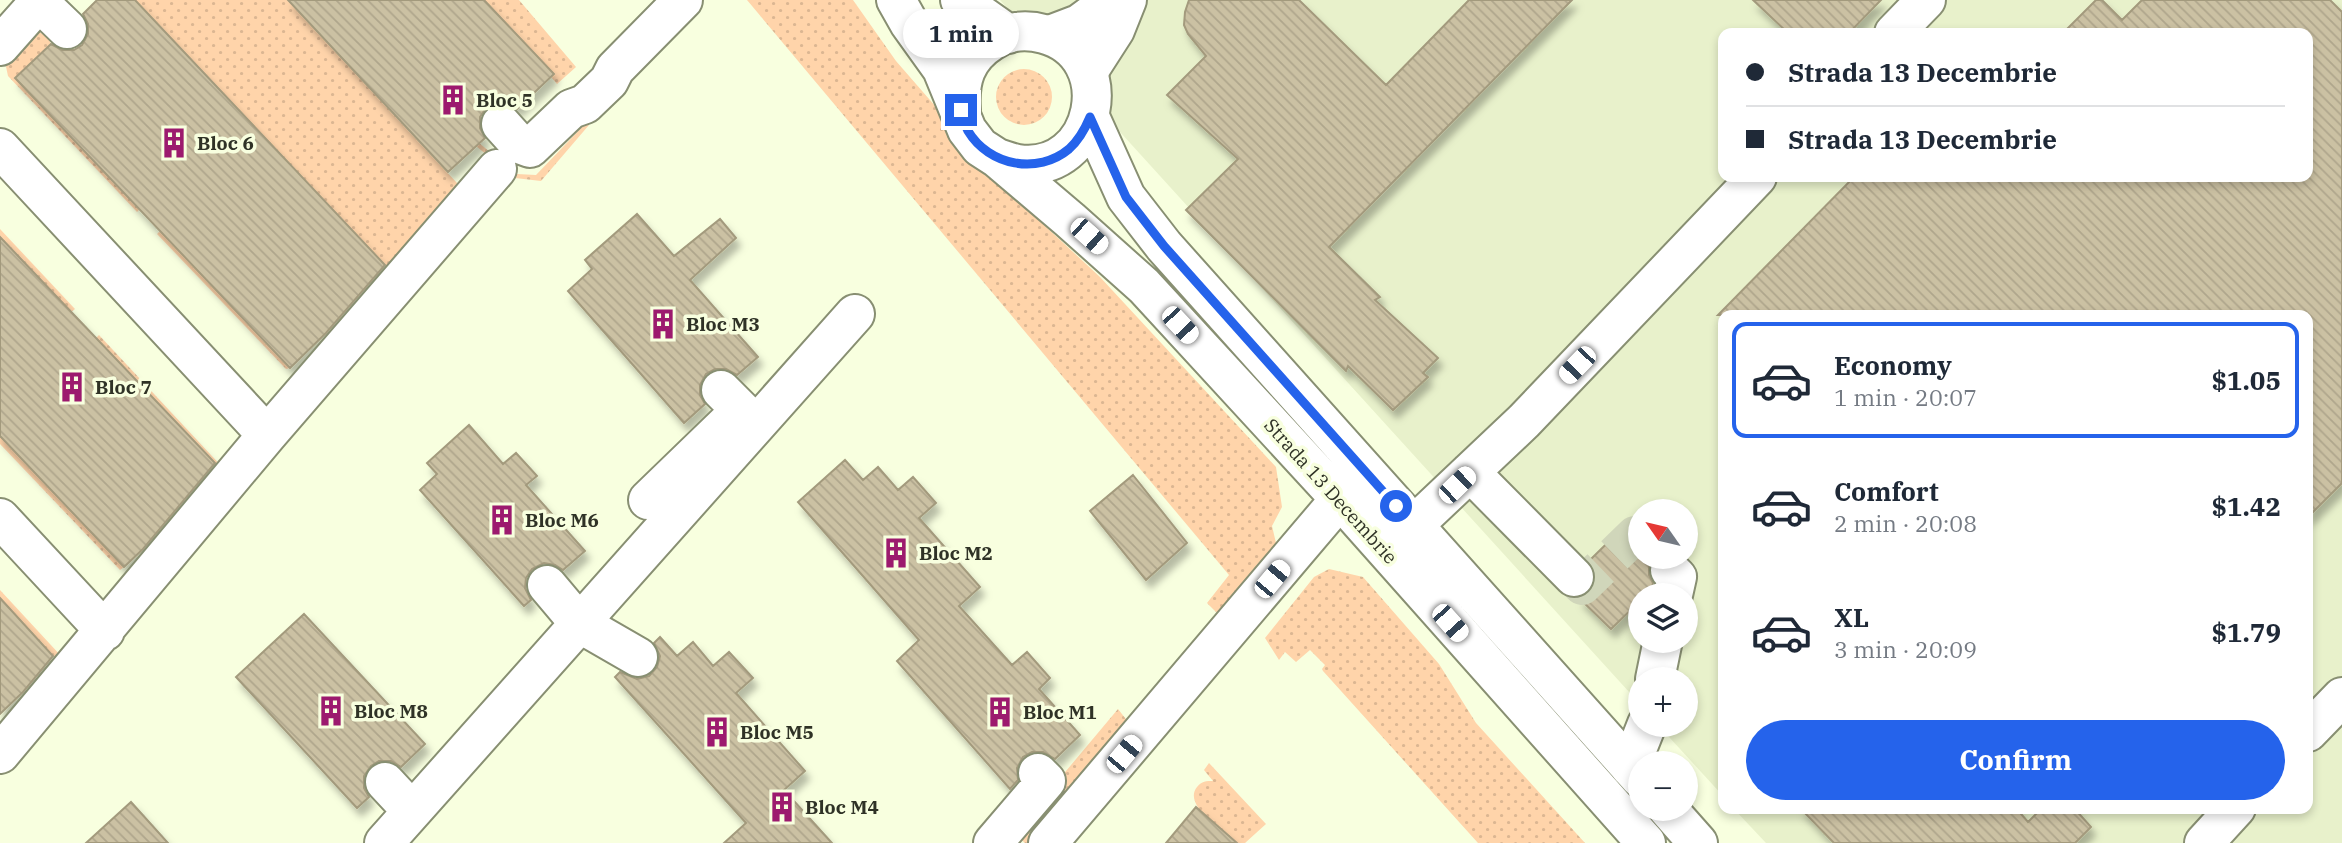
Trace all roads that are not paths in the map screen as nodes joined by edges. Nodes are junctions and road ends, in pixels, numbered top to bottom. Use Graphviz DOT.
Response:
graph roads {
  1 [pos="683,0"];
  2 [pos="896,0"];
  3 [pos="960,0"];
  4 [pos="1112,0"];
  5 [pos="1127,0"];
  6 [pos="1926,0"];
  7 [pos="1899,28"];
  8 [pos="67,29"];
  9 [pos="1008,34"];
  10 [pos="1050,36"];
  11 [pos="0,46"];
  12 [pos="1087,72"];
  13 [pos="961,110"];
  14 [pos="1090,117"];
  15 [pos="501,124"];
  16 [pos="0,148"];
  17 [pos="997,159"];
  18 [pos="497,169"];
  19 [pos="1752,182"];
  20 [pos="855,314"];
  21 [pos="721,390"];
  22 [pos="267,435"];
  23 [pos="1470,472"];
  24 [pos="1340,499"];
  25 [pos="648,500"];
  26 [pos="0,518"];
  27 [pos="1414,525"];
  28 [pos="1574,577"];
  29 [pos="547,585"];
  30 [pos="579,623"];
  31 [pos="104,631"];
  32 [pos="638,657"];
  33 [pos="2342,697"];
  34 [pos="2313,727"];
  35 [pos="0,754"];
  36 [pos="1628,765"];
  37 [pos="1038,773"];
  38 [pos="386,782"];
  39 [pos="412,811"];
  40 [pos="2231,814"];
  41 [pos="1679,821"];
  42 [pos="384,843"];
  43 [pos="993,843"];
  44 [pos="1048,843"];
  45 [pos="1646,843"];
  46 [pos="1698,843"];
  47 [pos="2204,843"];
  1 -- 15 [label="main road"];
  2 -- 13 [label="main road, Strada 13 Decembrie"];
  3 -- 9 [label="main road"];
  4 -- 10 [label="main road"];
  5 -- 12 [label="main road"];
  6 -- 7 [label="main road"];
  8 -- 11 [label="main road"];
  9 -- 10 [label="main road"];
  9 -- 13 [label="main road, Strada 13 Decembrie"];
  10 -- 12 [label="main road, Strada 13 Decembrie"];
  12 -- 14 [label="main road, Strada 13 Decembrie"];
  13 -- 17 [label="main road, Strada 13 Decembrie"];
  14 -- 17 [label="main road"];
  14 -- 27 [label="main road, Strada 13 Decembrie"];
  16 -- 22 [label="main road"];
  17 -- 24 [label="main road, Strada 13 Decembrie"];
  18 -- 22 [label="main road"];
  19 -- 23 [label="main road"];
  20 -- 30 [label="main road"];
  21 -- 25 [label="main road"];
  22 -- 31 [label="main road"];
  23 -- 27 [label="main road"];
  23 -- 28 [label="main road"];
  24 -- 44 [label="main road"];
  24 -- 45 [label="main road, Strada 13 Decembrie"];
  26 -- 31 [label="main road"];
  27 -- 36 [label="main road, Strada 13 Decembrie"];
  29 -- 30 [label="main road"];
  30 -- 32 [label="main road"];
  30 -- 39 [label="main road"];
  31 -- 35 [label="main road"];
  33 -- 34 [label="main road"];
  37 -- 43 [label="main road"];
  38 -- 39 [label="main road"];
  39 -- 42 [label="main road"];
  40 -- 47 [label="main road"];
  41 -- 46 [label="main road"];
}
